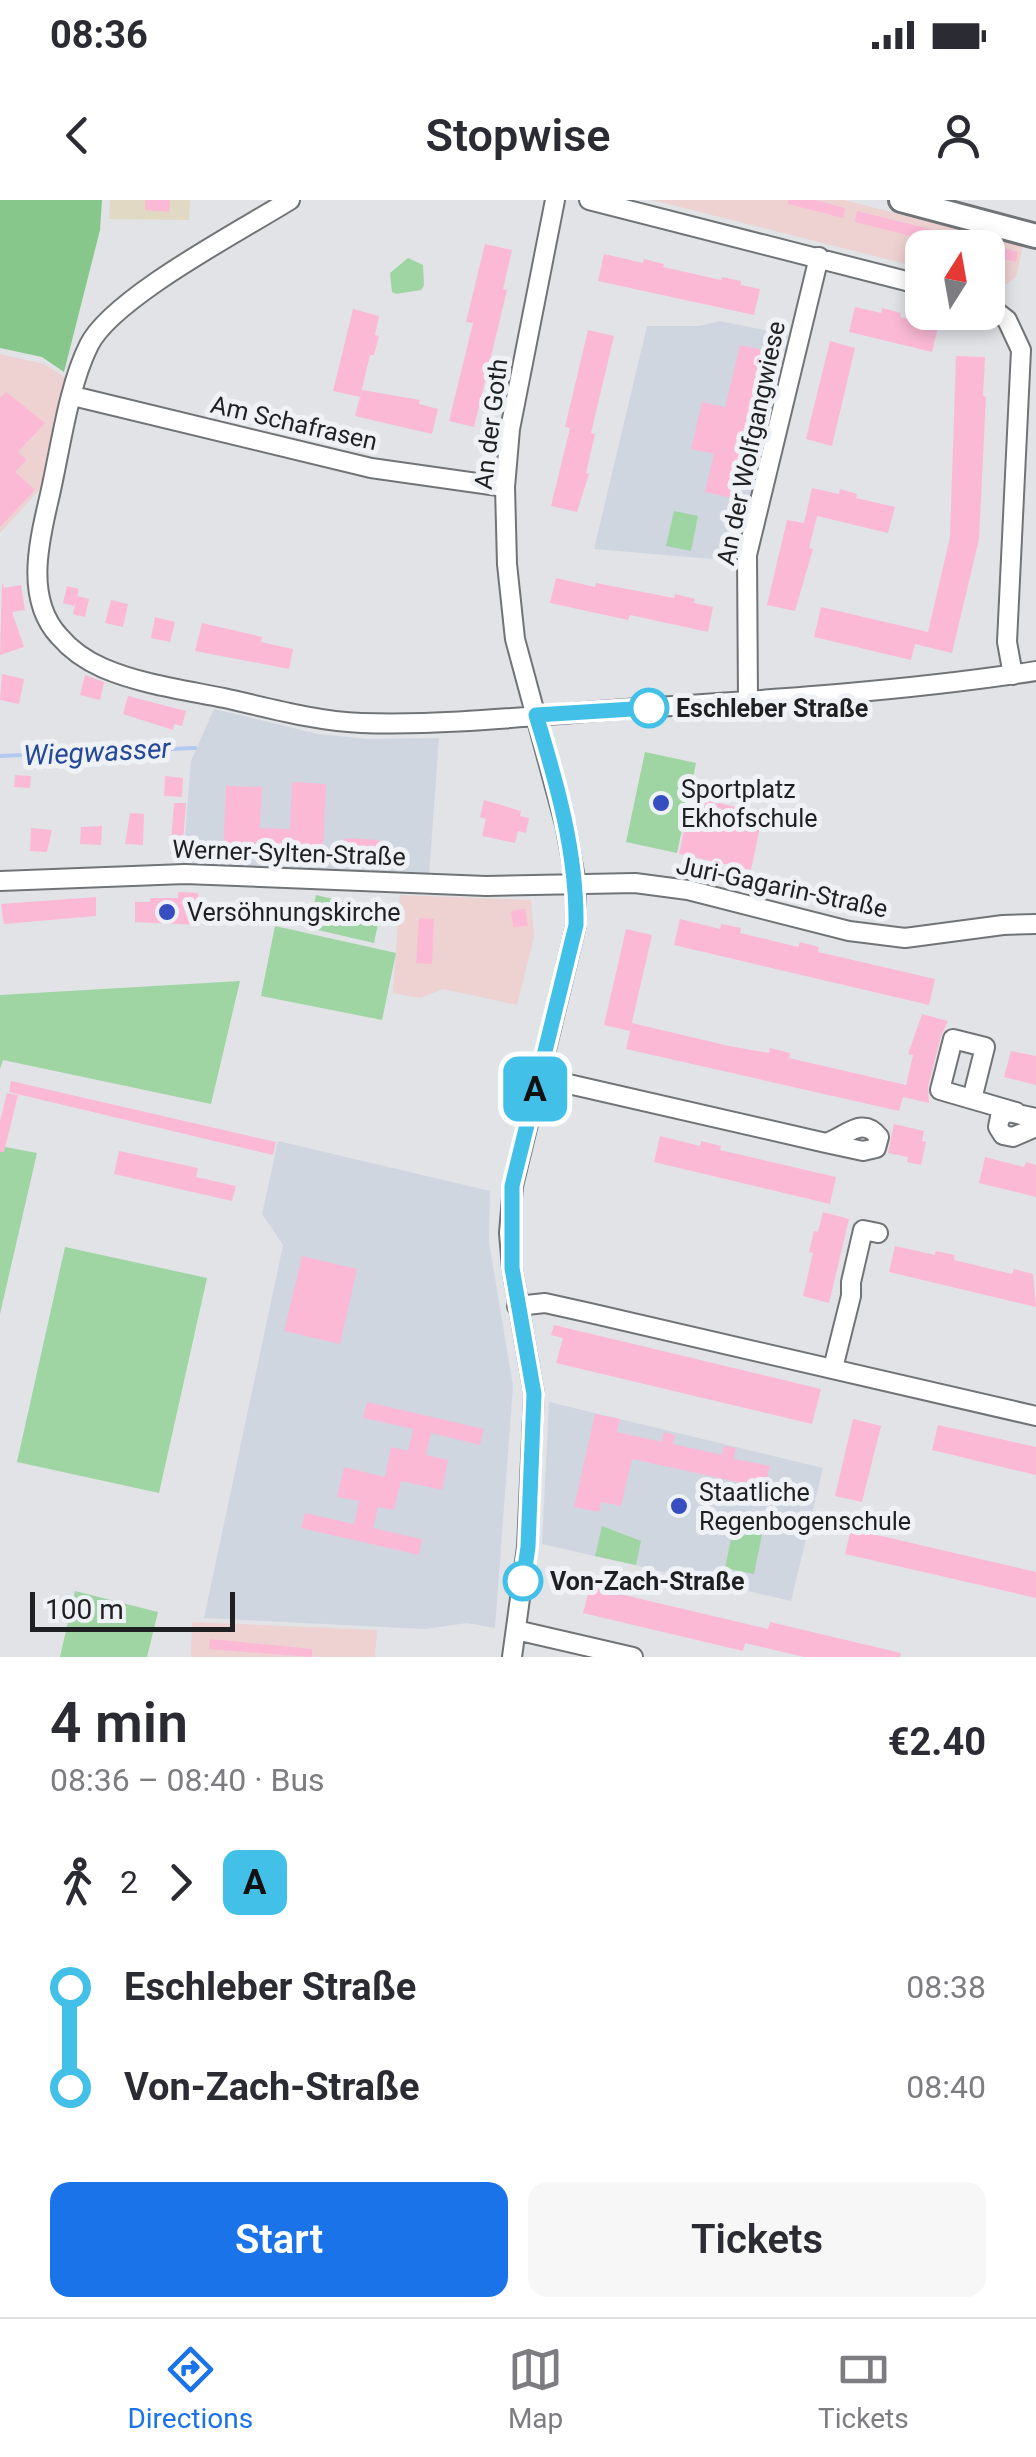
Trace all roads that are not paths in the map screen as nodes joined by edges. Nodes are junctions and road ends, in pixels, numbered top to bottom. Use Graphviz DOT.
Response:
graph roads {
  1 [pos="290,200"];
  2 [pos="555,200"];
  3 [pos="589,200"];
  4 [pos="901,200"];
  5 [pos="1036,236"];
  6 [pos="819,258"];
  7 [pos="905,281"];
  8 [pos="1005,318"];
  9 [pos="73,396"];
  10 [pos="505,487"];
  11 [pos="1036,671"];
  12 [pos="1013,675"];
  13 [pos="748,701"];
  14 [pos="536,715"];
  15 [pos="0,881"];
  16 [pos="576,884"];
  17 [pos="1036,924"];
  18 [pos="538,1078"];
  19 [pos="972,1098"];
  20 [pos="1016,1112"];
  21 [pos="1036,1118"];
  22 [pos="1036,1127"];
  23 [pos="826,1143"];
  24 [pos="878,1233"];
  25 [pos="518,1306"];
  26 [pos="833,1368"];
  27 [pos="1036,1416"];
  28 [pos="516,1630"];
  29 [pos="512,1657"];
  30 [pos="633,1657"];
  1 -- 9 [label="street"];
  2 -- 10 [label="street, An der Goth"];
  3 -- 6 [label="street"];
  4 -- 5 [label="main road"];
  6 -- 7 [label="street"];
  6 -- 13 [label="street, An der Wolfgangwiese"];
  8 -- 12 [label="street"];
  9 -- 10 [label="street, Am Schafrasen"];
  9 -- 14 [label="street"];
  10 -- 14 [label="street, An der Goth"];
  11 -- 12 [label="street"];
  12 -- 13 [label="street"];
  13 -- 14 [label="street"];
  14 -- 16 [label="street"];
  15 -- 16 [label="street, Werner-Sylten-Straße"];
  16 -- 17 [label="street, Juri-Gagarin-Straße"];
  16 -- 18 [label="street"];
  18 -- 23 [label="street"];
  18 -- 25 [label="street"];
  19 -- 19 [label="street"];
  19 -- 20 [label="street"];
  20 -- 21 [label="street"];
  20 -- 22 [label="street"];
  24 -- 26 [label="street"];
  25 -- 26 [label="street"];
  25 -- 28 [label="street"];
  26 -- 27 [label="street"];
  28 -- 29 [label="street"];
  28 -- 30 [label="street"];
}
